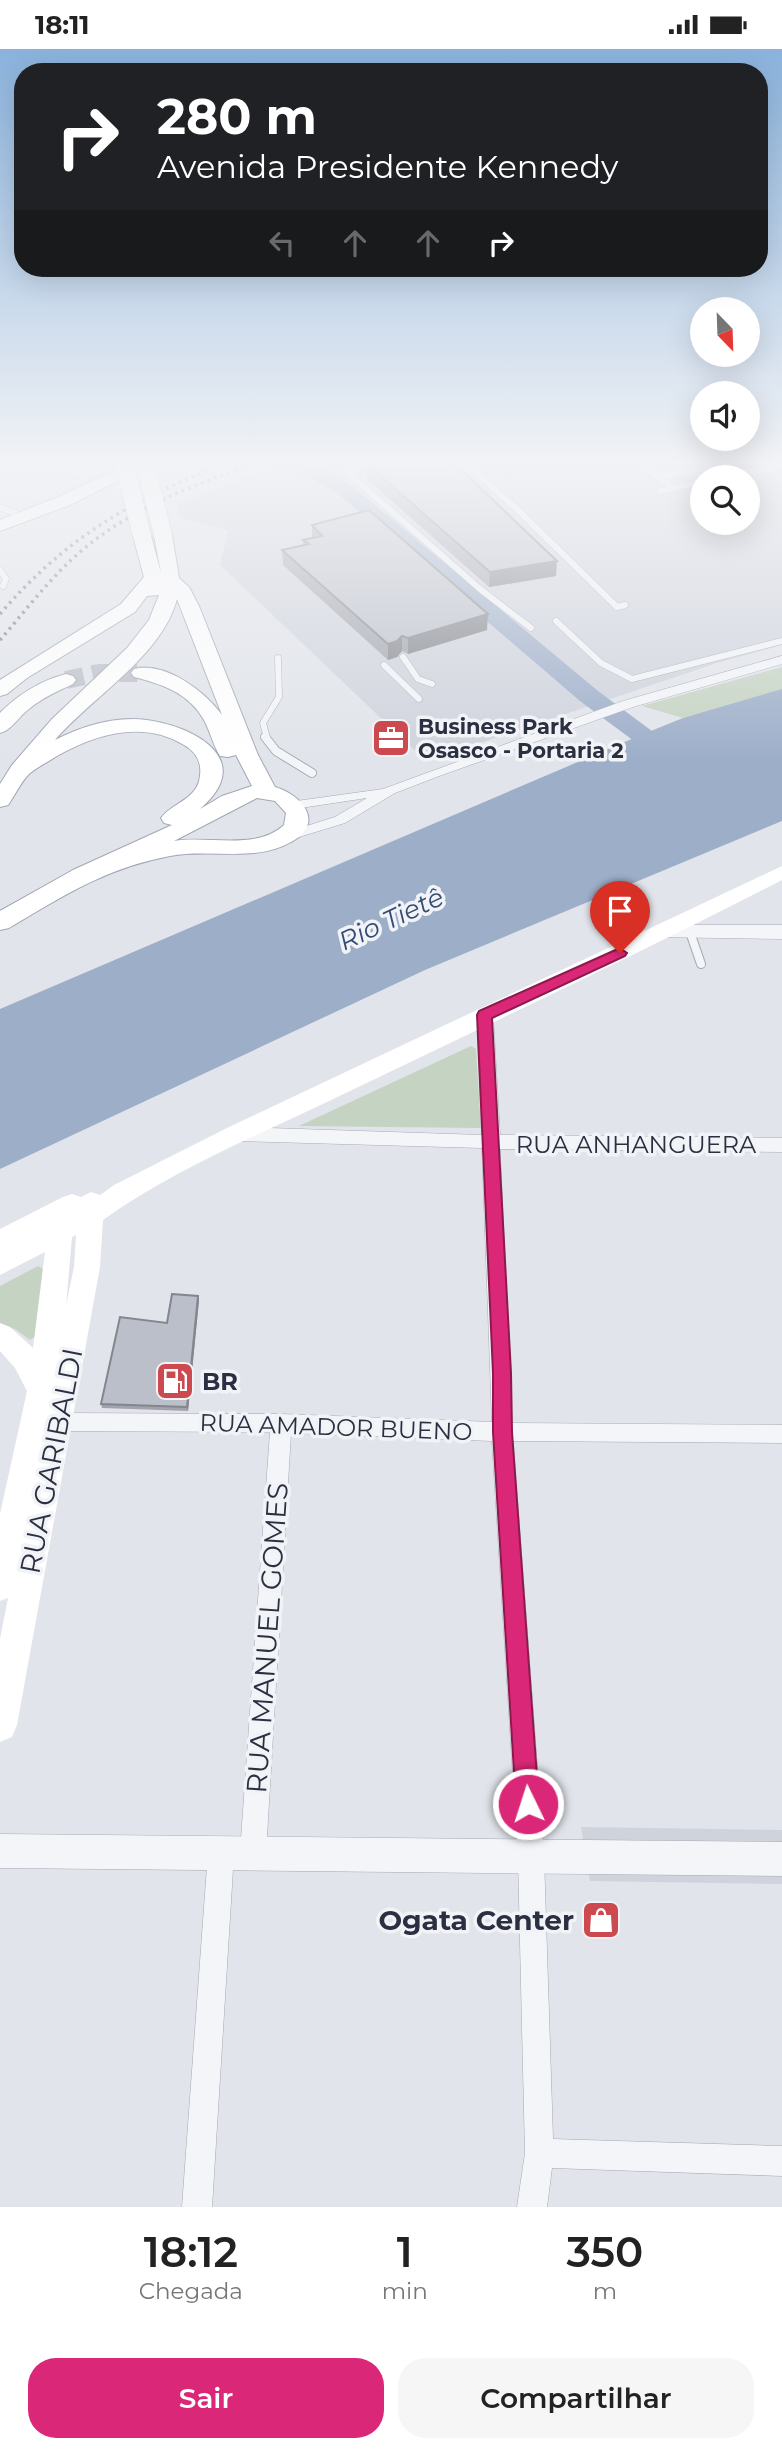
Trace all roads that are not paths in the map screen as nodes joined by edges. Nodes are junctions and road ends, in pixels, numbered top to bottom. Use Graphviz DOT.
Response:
graph roads {
  1 [pos="153,560"];
  2 [pos="162,560"];
  3 [pos="447,560"];
  4 [pos="569,560"];
  5 [pos="0,570"];
  6 [pos="162,578"];
  7 [pos="3,586"];
  8 [pos="625,605"];
  9 [pos="556,621"];
  10 [pos="531,628"];
  11 [pos="782,641"];
  12 [pos="278,657"];
  13 [pos="403,657"];
  14 [pos="782,660"];
  15 [pos="384,665"];
  16 [pos="141,673"];
  17 [pos="66,680"];
  18 [pos="432,684"];
  19 [pos="0,690"];
  20 [pos="419,699"];
  21 [pos="0,727"];
  22 [pos="10,768"];
  23 [pos="312,773"];
  24 [pos="390,790"];
  25 [pos="259,792"];
  26 [pos="0,800"];
  27 [pos="294,805"];
  28 [pos="187,817"];
  29 [pos="283,838"];
  30 [pos="212,844"];
  31 [pos="782,872"];
  32 [pos="80,875"];
  33 [pos="0,922"];
  34 [pos="664,932"];
  35 [pos="690,932"];
  36 [pos="782,932"];
  37 [pos="701,964"];
  38 [pos="485,1015"];
  39 [pos="238,1133"];
  40 [pos="492,1142"];
  41 [pos="782,1145"];
  42 [pos="91,1205"];
  43 [pos="60,1221"];
  44 [pos="0,1241"];
  45 [pos="0,1264"];
  46 [pos="0,1335"];
  47 [pos="41,1392"];
  48 [pos="58,1422"];
  49 [pos="281,1423"];
  50 [pos="502,1432"];
  51 [pos="782,1434"];
  52 [pos="0,1586"];
  53 [pos="0,1725"];
  54 [pos="1,1847"];
  55 [pos="237,1853"];
  56 [pos="531,1857"];
  57 [pos="782,1859"];
  58 [pos="539,2153"];
  59 [pos="782,2161"];
  60 [pos="197,2207"];
  61 [pos="532,2207"];
  1 -- 6 [label="main road, bridge"];
  2 -- 6 [label="main road, bridge"];
  3 -- 10 [label="lane"];
  4 -- 8 [label="lane"];
  5 -- 7 [label="lane"];
  6 -- 19 [label="main road"];
  6 -- 22 [label="main road"];
  6 -- 25 [label="main road"];
  9 -- 11 [label="lane"];
  12 -- 23 [label="lane"];
  13 -- 18 [label="lane"];
  14 -- 24 [label="street"];
  15 -- 20 [label="lane"];
  16 -- 25 [label="main road"];
  17 -- 21 [label="main road"];
  22 -- 26 [label="main road"];
  22 -- 28 [label="main road"];
  24 -- 27 [label="street"];
  24 -- 29 [label="street"];
  25 -- 27 [label="main road"];
  25 -- 28 [label="main road"];
  27 -- 29 [label="main road"];
  28 -- 30 [label="main road"];
  28 -- 32 [label="main road"];
  29 -- 30 [label="main road"];
  30 -- 32 [label="main road"];
  31 -- 34 [label="main road"];
  32 -- 33 [label="main road"];
  34 -- 35 [label="street"];
  34 -- 38 [label="main road"];
  35 -- 36 [label="street"];
  35 -- 37 [label="lane"];
  38 -- 39 [label="main road"];
  38 -- 40 [label="street"];
  39 -- 40 [label="street, RUA ANHANGUERA"];
  39 -- 42 [label="main road"];
  40 -- 41 [label="street, RUA ANHANGUERA"];
  40 -- 50 [label="street"];
  42 -- 43 [label="main road"];
  42 -- 48 [label="main road, RUA GARIBALDI"];
  43 -- 44 [label="main road"];
  43 -- 45 [label="main road"];
  43 -- 47 [label="main road, RUA GARIBALDI"];
  46 -- 47 [label="main road"];
  47 -- 52 [label="main road, RUA GARIBALDI"];
  48 -- 49 [label="street, RUA AMADOR BUENO"];
  48 -- 53 [label="main road, RUA GARIBALDI"];
  49 -- 50 [label="street, RUA AMADOR BUENO"];
  49 -- 55 [label="street, RUA MANUEL GOMES"];
  50 -- 51 [label="street, RUA AMADOR BUENO"];
  50 -- 56 [label="street"];
  54 -- 55 [label="street"];
  55 -- 56 [label="street"];
  55 -- 60 [label="street, RUA MANUEL GOMES"];
  56 -- 57 [label="street"];
  56 -- 58 [label="street"];
  58 -- 59 [label="street"];
  58 -- 61 [label="street"];
}
